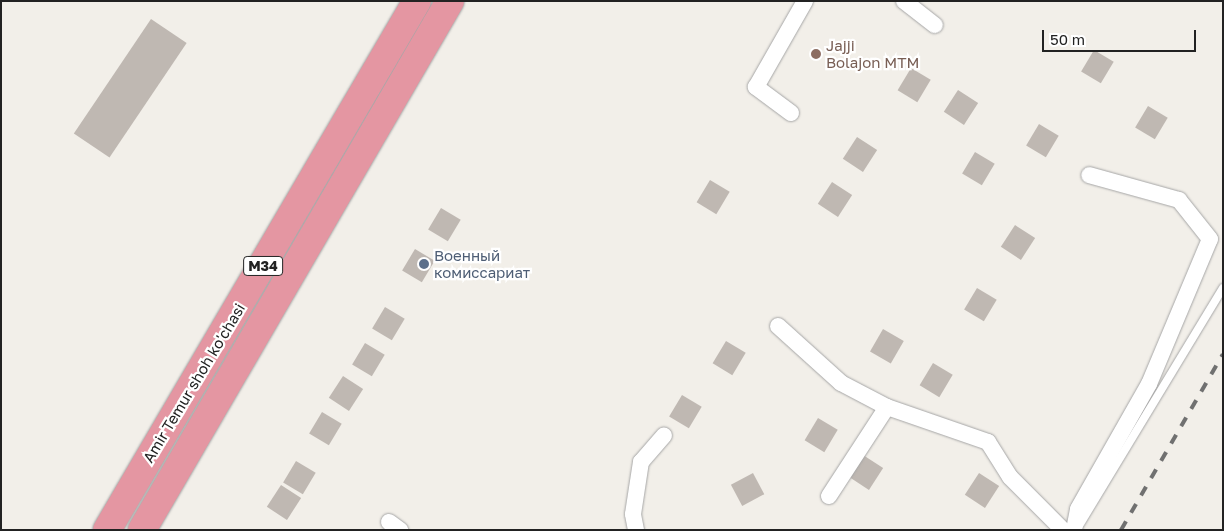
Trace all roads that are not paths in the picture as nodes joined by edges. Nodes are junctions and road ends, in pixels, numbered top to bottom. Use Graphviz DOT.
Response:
graph roads {
  1 [pos="417,1"];
  2 [pos="450,1"];
  3 [pos="804,1"];
  4 [pos="904,1"];
  5 [pos="935,25"];
  6 [pos="791,113"];
  7 [pos="1089,175"];
  8 [pos="1223,288"];
  9 [pos="778,326"];
  10 [pos="887,407"];
  11 [pos="664,436"];
  12 [pos="829,496"];
  13 [pos="107,530"];
  14 [pos="142,530"];
  15 [pos="636,530"];
  16 [pos="1064,530"];
  17 [pos="1075,530"];
  1 -- 13 [label="highway, Amir Temur shoh ko'chasi / M34"];
  2 -- 14 [label="highway, Amir Temur shoh ko'chasi / M34"];
  3 -- 6 [label="street"];
  4 -- 5 [label="street"];
  7 -- 17 [label="street"];
  8 -- 17 [label="lane"];
  9 -- 10 [label="street"];
  10 -- 12 [label="street"];
  10 -- 16 [label="street"];
  11 -- 15 [label="street"];
}
